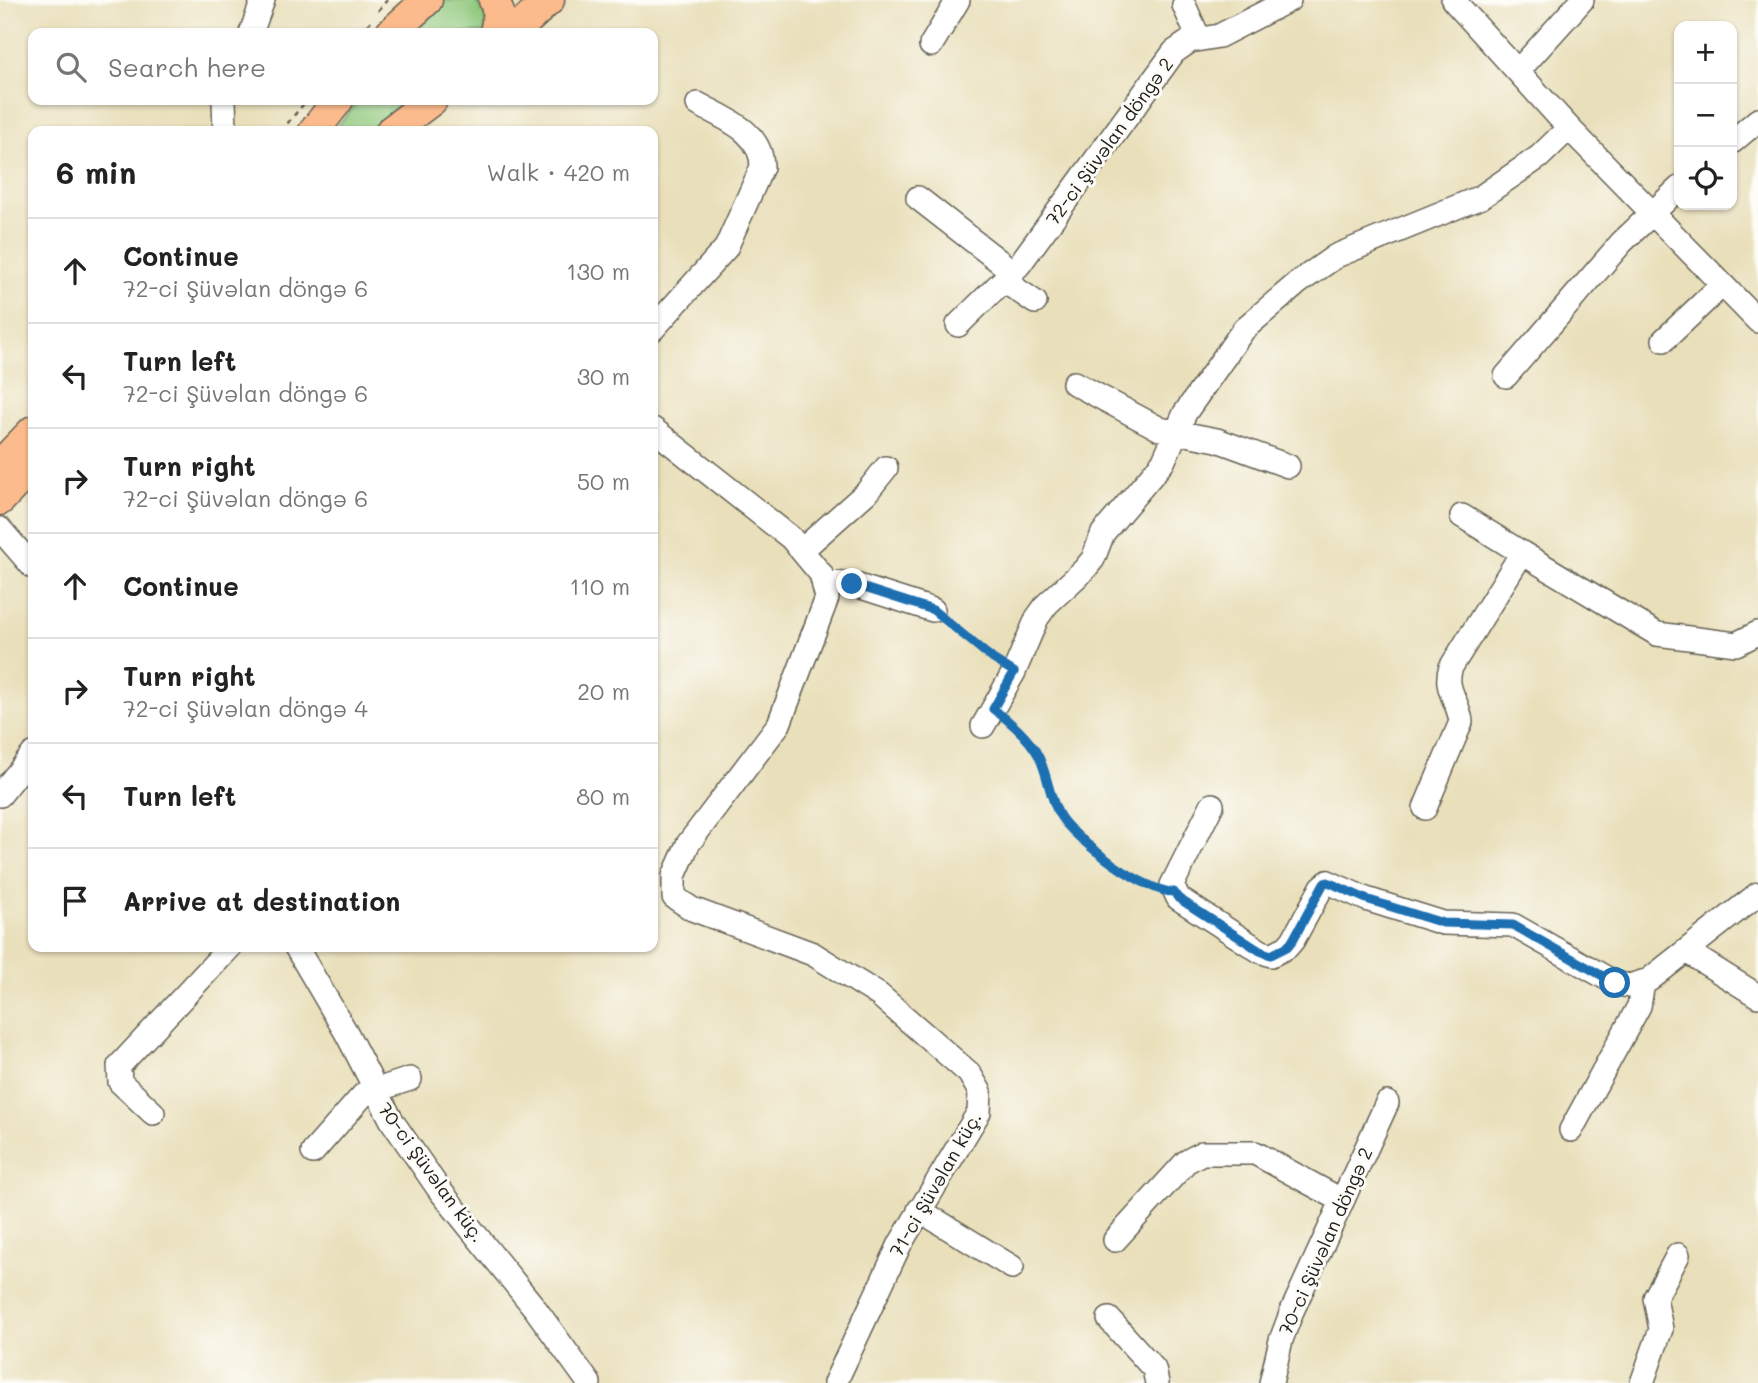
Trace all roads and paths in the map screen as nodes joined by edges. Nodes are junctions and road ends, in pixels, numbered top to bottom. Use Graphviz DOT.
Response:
graph roads {
  1 [pos="263,0"];
  2 [pos="417,0"];
  3 [pos="427,0"];
  4 [pos="494,0"];
  5 [pos="549,0"];
  6 [pos="958,0"];
  7 [pos="1289,0"];
  8 [pos="1453,0"];
  9 [pos="1582,0"];
  10 [pos="1184,5"];
  11 [pos="253,28"];
  12 [pos="394,28"];
  13 [pos="396,28"];
  14 [pos="496,28"];
  15 [pos="518,28"];
  16 [pos="1199,39"];
  17 [pos="931,46"];
  18 [pos="1518,71"];
  19 [pos="698,104"];
  20 [pos="223,105"];
  21 [pos="303,105"];
  22 [pos="334,105"];
  23 [pos="425,105"];
  24 [pos="1758,120"];
  25 [pos="225,126"];
  26 [pos="285,126"];
  27 [pos="318,126"];
  28 [pos="398,126"];
  29 [pos="1569,128"];
  30 [pos="1737,138"];
  31 [pos="1674,192"];
  32 [pos="918,198"];
  33 [pos="1651,213"];
  34 [pos="1009,276"];
  35 [pos="1722,285"];
  36 [pos="1035,302"];
  37 [pos="658,321"];
  38 [pos="1758,321"];
  39 [pos="958,325"];
  40 [pos="1664,340"];
  41 [pos="1506,376"];
  42 [pos="1074,383"];
  43 [pos="1177,431"];
  44 [pos="658,433"];
  45 [pos="28,435"];
  46 [pos="0,465"];
  47 [pos="1288,466"];
  48 [pos="886,468"];
  49 [pos="28,470"];
  50 [pos="0,500"];
  51 [pos="1462,516"];
  52 [pos="0,529"];
  53 [pos="802,550"];
  54 [pos="1522,553"];
  55 [pos="28,561"];
  56 [pos="825,583"];
  57 [pos="933,610"];
  58 [pos="1758,633"];
  59 [pos="1014,672"];
  60 [pos="988,717"];
  61 [pos="28,760"];
  62 [pos="0,795"];
  63 [pos="1212,805"];
  64 [pos="1425,808"];
  65 [pos="1174,892"];
  66 [pos="1758,894"];
  67 [pos="664,896"];
  68 [pos="1686,951"];
  69 [pos="225,952"];
  70 [pos="299,952"];
  71 [pos="1643,983"];
  72 [pos="1758,996"];
  73 [pos="410,1079"];
  74 [pos="373,1090"];
  75 [pos="1387,1103"];
  76 [pos="153,1113"];
  77 [pos="1571,1130"];
  78 [pos="313,1152"];
  79 [pos="1341,1200"];
  80 [pos="919,1210"];
  81 [pos="1115,1240"];
  82 [pos="1678,1255"];
  83 [pos="1012,1267"];
  84 [pos="1109,1319"];
  85 [pos="589,1383"];
  86 [pos="835,1383"];
  87 [pos="1157,1383"];
  88 [pos="1271,1383"];
  89 [pos="1642,1383"];
  1 -- 11 [label="street"];
  2 -- 12 [label="main road"];
  3 -- 13 [label="main road"];
  4 -- 14 [label="main road"];
  5 -- 15 [label="main road"];
  6 -- 17 [label="street"];
  7 -- 16 [label="street, 72-ci Şüvəlan döngə 2"];
  8 -- 18 [label="street"];
  9 -- 18 [label="street"];
  10 -- 16 [label="street"];
  16 -- 34 [label="street, 72-ci Şüvəlan döngə 2"];
  18 -- 29 [label="street"];
  19 -- 37 [label="street"];
  20 -- 25 [label="street"];
  21 -- 26 [label="path"];
  22 -- 27 [label="main road"];
  23 -- 28 [label="main road"];
  24 -- 30 [label="street"];
  29 -- 33 [label="street"];
  29 -- 43 [label="street"];
  31 -- 33 [label="street"];
  32 -- 34 [label="street"];
  33 -- 35 [label="street"];
  33 -- 41 [label="street"];
  34 -- 36 [label="street"];
  34 -- 39 [label="street, 72-ci Şüvəlan döngə 2"];
  35 -- 38 [label="street"];
  35 -- 40 [label="street"];
  42 -- 43 [label="street"];
  43 -- 47 [label="street"];
  43 -- 59 [label="street"];
  44 -- 53 [label="street"];
  45 -- 46 [label="main road"];
  48 -- 53 [label="street"];
  49 -- 50 [label="main road"];
  51 -- 54 [label="street"];
  52 -- 55 [label="street"];
  53 -- 56 [label="street"];
  54 -- 58 [label="street"];
  54 -- 64 [label="street"];
  56 -- 57 [label="street"];
  56 -- 67 [label="street, 71-ci Şüvəlan küç."];
  57 -- 59 [label="path"];
  59 -- 60 [label="street"];
  60 -- 65 [label="path"];
  61 -- 62 [label="street"];
  63 -- 65 [label="street"];
  65 -- 71 [label="street"];
  66 -- 68 [label="street"];
  67 -- 80 [label="street, 71-ci Şüvəlan küç."];
  68 -- 71 [label="street"];
  68 -- 72 [label="street"];
  69 -- 76 [label="street"];
  70 -- 74 [label="street, 70-ci Şüvəlan küç."];
  71 -- 77 [label="street"];
  73 -- 74 [label="street"];
  74 -- 78 [label="street"];
  74 -- 85 [label="street, 70-ci Şüvəlan küç."];
  75 -- 79 [label="street, 70-ci Şüvəlan döngə 2"];
  79 -- 81 [label="street"];
  79 -- 88 [label="street, 70-ci Şüvəlan döngə 2"];
  80 -- 83 [label="street"];
  80 -- 86 [label="street, 71-ci Şüvəlan küç."];
  82 -- 89 [label="street"];
  84 -- 87 [label="street"];
}
